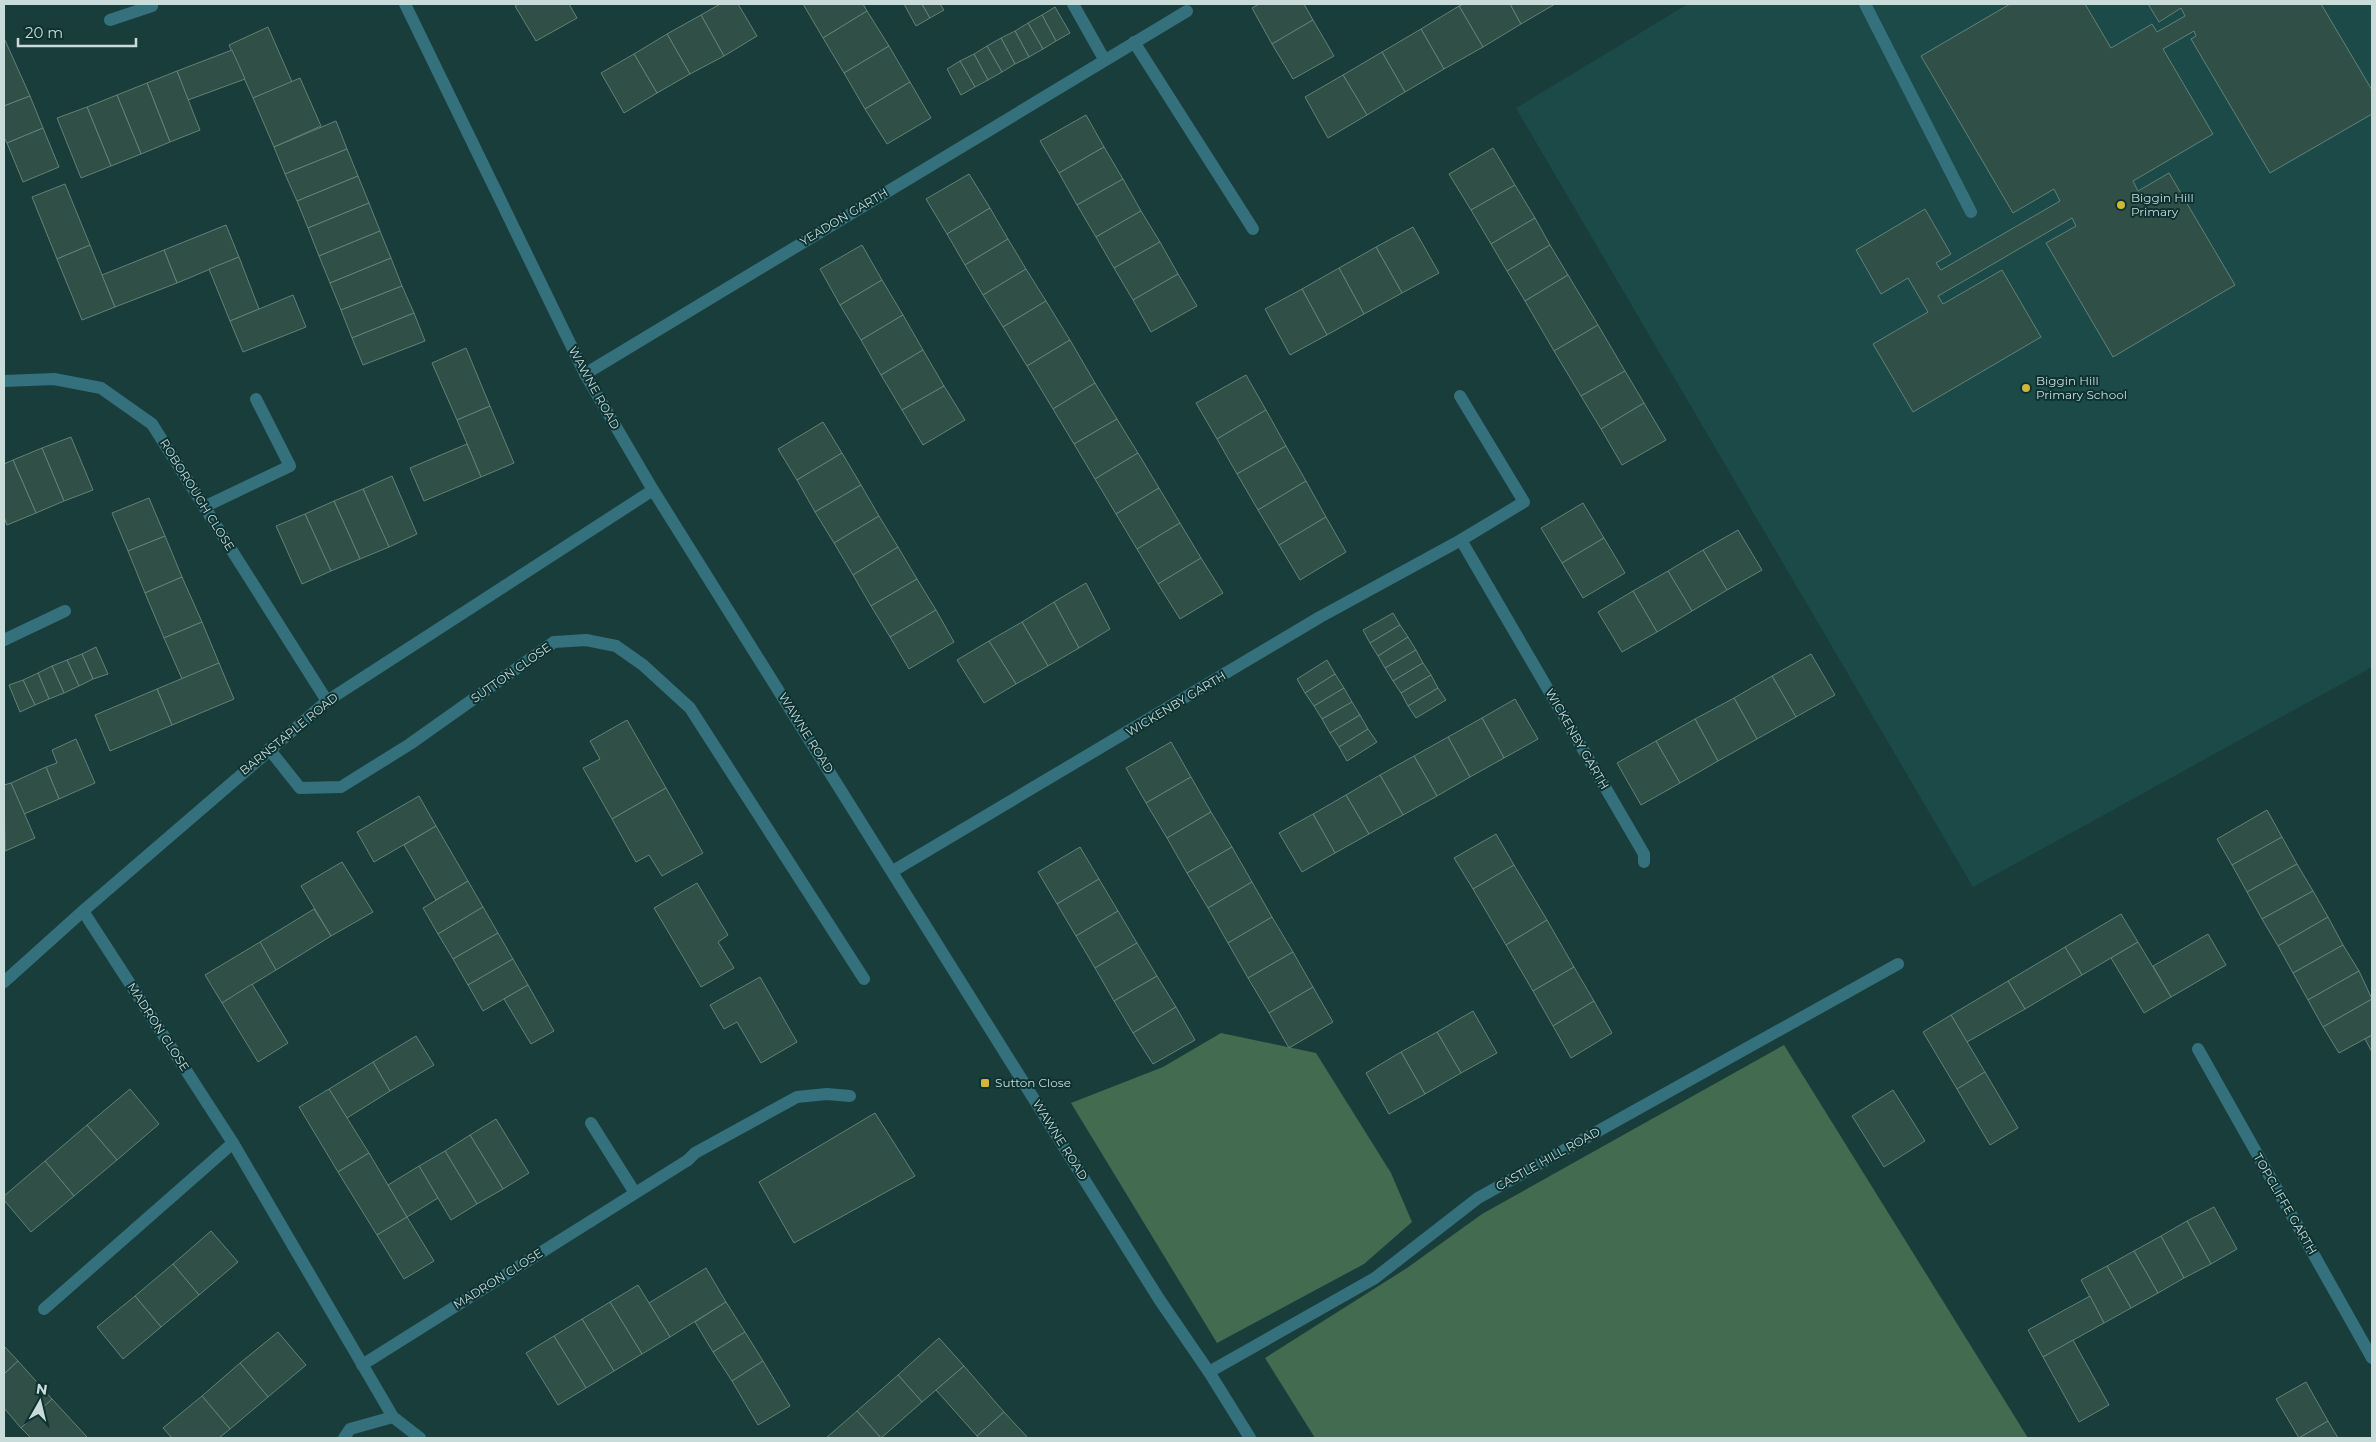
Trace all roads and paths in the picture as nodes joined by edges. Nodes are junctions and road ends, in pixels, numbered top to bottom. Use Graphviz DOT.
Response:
graph roads {
  1 [pos="151,4"];
  2 [pos="405,4"];
  3 [pos="1073,4"];
  4 [pos="1865,4"];
  5 [pos="1188,11"];
  6 [pos="110,20"];
  7 [pos="1134,42"];
  8 [pos="1104,59"];
  9 [pos="1971,212"];
  10 [pos="1253,229"];
  11 [pos="585,374"];
  12 [pos="4,381"];
  13 [pos="1460,396"];
  14 [pos="256,399"];
  15 [pos="653,490"];
  16 [pos="204,507"];
  17 [pos="1461,540"];
  18 [pos="64,611"];
  19 [pos="4,640"];
  20 [pos="327,701"];
  21 [pos="269,749"];
  22 [pos="1644,862"];
  23 [pos="893,872"];
  24 [pos="82,911"];
  25 [pos="1898,964"];
  26 [pos="864,979"];
  27 [pos="4,982"];
  28 [pos="2198,1050"];
  29 [pos="850,1096"];
  30 [pos="591,1124"];
  31 [pos="233,1144"];
  32 [pos="635,1193"];
  33 [pos="44,1309"];
  34 [pos="2372,1358"];
  35 [pos="362,1365"];
  36 [pos="1209,1372"];
  37 [pos="393,1417"];
  38 [pos="344,1438"];
  39 [pos="420,1438"];
  40 [pos="1250,1438"];
  1 -- 6 [label="street"];
  2 -- 11 [label="street, WAWNE ROAD"];
  3 -- 8 [label="street"];
  4 -- 9 [label="street"];
  5 -- 7 [label="street, YEADON GARTH"];
  7 -- 8 [label="street, YEADON GARTH"];
  7 -- 10 [label="street"];
  8 -- 11 [label="street, YEADON GARTH"];
  11 -- 15 [label="street, WAWNE ROAD"];
  12 -- 16 [label="street, ROBOROUGH CLOSE"];
  13 -- 17 [label="street, WICKENBY GARTH"];
  14 -- 16 [label="street"];
  15 -- 20 [label="street, BARNSTAPLE ROAD"];
  15 -- 23 [label="street, WAWNE ROAD"];
  16 -- 20 [label="street, ROBOROUGH CLOSE"];
  17 -- 22 [label="street, WICKENBY GARTH"];
  17 -- 23 [label="street, WICKENBY GARTH"];
  18 -- 19 [label="street"];
  20 -- 21 [label="street, BARNSTAPLE ROAD"];
  21 -- 24 [label="street, BARNSTAPLE ROAD"];
  21 -- 26 [label="street, SUTTON CLOSE"];
  23 -- 36 [label="street, WAWNE ROAD"];
  24 -- 27 [label="street, BARNSTAPLE ROAD"];
  24 -- 31 [label="street, MADRON CLOSE"];
  25 -- 36 [label="street, CASTLE HILL ROAD"];
  28 -- 34 [label="street, TOPCLIFFE GARTH"];
  29 -- 32 [label="street, MADRON CLOSE"];
  30 -- 32 [label="street"];
  31 -- 33 [label="street"];
  31 -- 35 [label="street, MADRON CLOSE"];
  32 -- 35 [label="street, MADRON CLOSE"];
  35 -- 37 [label="street, MADRON CLOSE"];
  36 -- 40 [label="street, WAWNE ROAD"];
  37 -- 38 [label="street"];
  37 -- 39 [label="street, MADRON CLOSE"];
}
